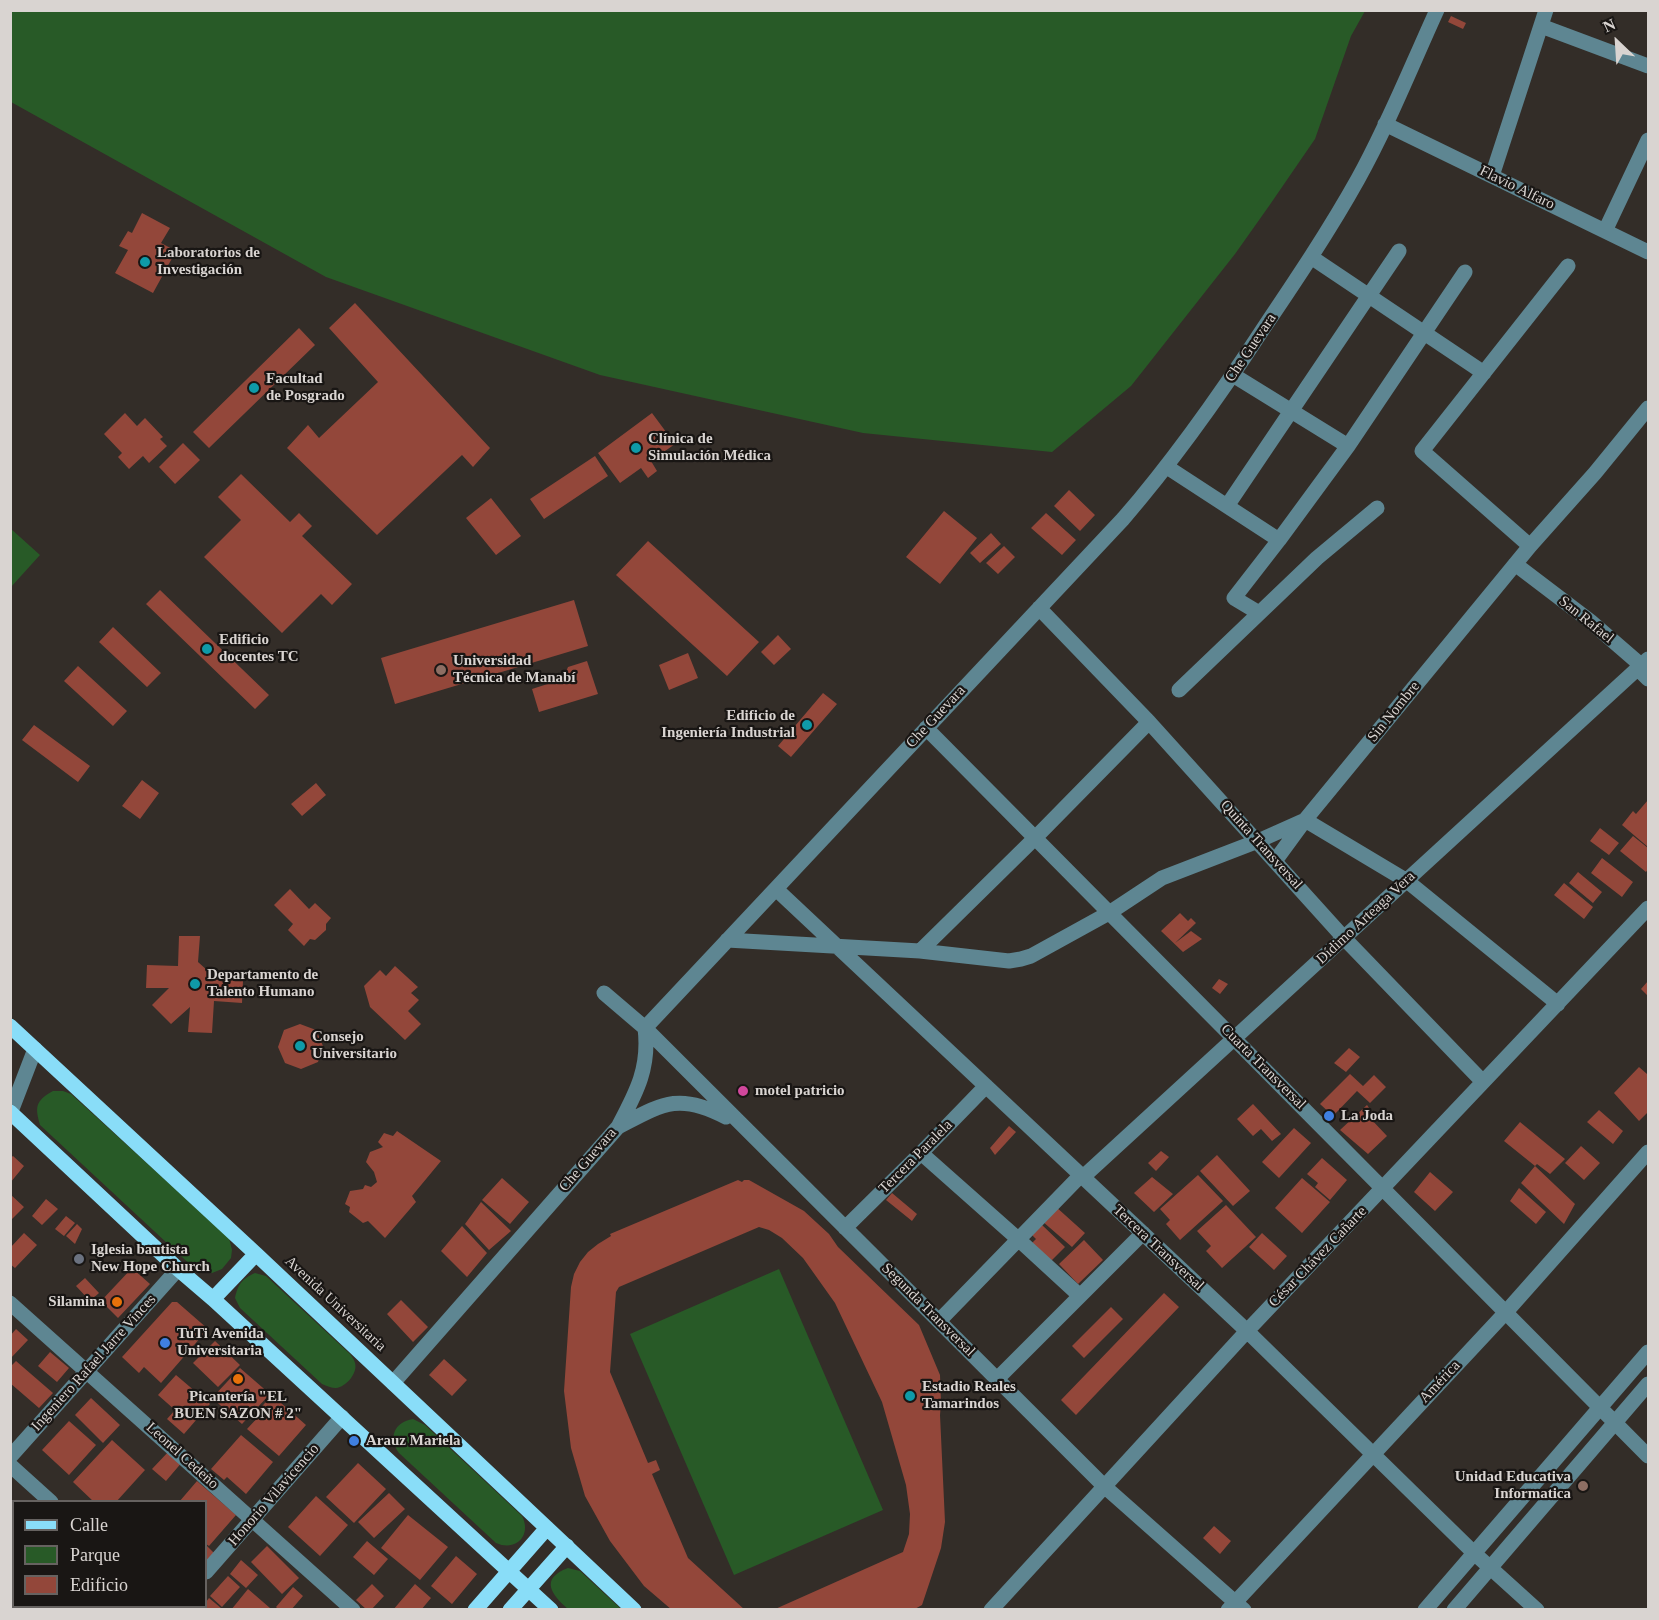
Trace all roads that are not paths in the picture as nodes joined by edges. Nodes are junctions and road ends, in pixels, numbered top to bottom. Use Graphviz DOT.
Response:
graph roads {
  1 [pos="1437,10"];
  2 [pos="1546,10"];
  3 [pos="1541,26"];
  4 [pos="1648,66"];
  5 [pos="1385,124"];
  6 [pos="1648,140"];
  7 [pos="1492,176"];
  8 [pos="1605,231"];
  9 [pos="1399,251"];
  10 [pos="1648,252"];
  11 [pos="1311,257"];
  12 [pos="1568,266"];
  13 [pos="1465,272"];
  14 [pos="1369,296"];
  15 [pos="1423,332"];
  16 [pos="1484,373"];
  17 [pos="1233,375"];
  18 [pos="1648,408"];
  19 [pos="1291,411"];
  20 [pos="1348,446"];
  21 [pos="1167,467"];
  22 [pos="1227,506"];
  23 [pos="1377,508"];
  24 [pos="1280,540"];
  25 [pos="1530,546"];
  26 [pos="1515,564"];
  27 [pos="1040,608"];
  28 [pos="1259,613"];
  29 [pos="1644,668"];
  30 [pos="1179,690"];
  31 [pos="1149,722"];
  32 [pos="926,728"];
  33 [pos="1305,820"];
  34 [pos="1035,838"];
  35 [pos="1258,841"];
  36 [pos="1275,861"];
  37 [pos="1407,881"];
  38 [pos="776,889"];
  39 [pos="1648,908"];
  40 [pos="1109,913"];
  41 [pos="1344,938"];
  42 [pos="727,940"];
  43 [pos="836,945"];
  44 [pos="920,951"];
  45 [pos="604,993"];
  46 [pos="1558,1004"];
  47 [pos="10,1026"];
  48 [pos="645,1028"];
  49 [pos="1234,1039"];
  50 [pos="35,1049"];
  51 [pos="1484,1082"];
  52 [pos="986,1086"];
  53 [pos="11,1113"];
  54 [pos="739,1123"];
  55 [pos="618,1127"];
  56 [pos="1648,1152"];
  57 [pos="921,1153"];
  58 [pos="1082,1176"];
  59 [pos="1383,1188"];
  60 [pos="845,1228"];
  61 [pos="1143,1233"];
  62 [pos="1018,1239"];
  63 [pos="256,1254"];
  64 [pos="178,1269"];
  65 [pos="1079,1295"];
  66 [pos="213,1299"];
  67 [pos="10,1303"];
  68 [pos="1506,1312"];
  69 [pos="939,1321"];
  70 [pos="1247,1331"];
  71 [pos="1648,1352"];
  72 [pos="87,1372"];
  73 [pos="997,1378"];
  74 [pos="393,1383"];
  75 [pos="1648,1384"];
  76 [pos="1600,1407"];
  77 [pos="342,1417"];
  78 [pos="1616,1423"];
  79 [pos="1372,1455"];
  80 [pos="1648,1456"];
  81 [pos="10,1457"];
  82 [pos="10,1465"];
  83 [pos="1104,1486"];
  84 [pos="49,1500"];
  85 [pos="252,1520"];
  86 [pos="547,1528"];
  87 [pos="567,1546"];
  88 [pos="1474,1553"];
  89 [pos="1490,1567"];
  90 [pos="207,1571"];
  91 [pos="504,1576"];
  92 [pos="519,1599"];
  93 [pos="1236,1607"];
  94 [pos="352,1610"];
  95 [pos="476,1610"];
  96 [pos="551,1610"];
  97 [pos="634,1610"];
  98 [pos="991,1610"];
  99 [pos="1425,1610"];
  100 [pos="1454,1610"];
  101 [pos="1537,1610"];
  1 -- 5 [label="street, Che Guevara"];
  2 -- 3 [label="street"];
  3 -- 4 [label="street"];
  3 -- 7 [label="street"];
  5 -- 7 [label="street, Flavio Alfaro"];
  5 -- 11 [label="street, Che Guevara"];
  6 -- 8 [label="street"];
  7 -- 8 [label="street, Flavio Alfaro"];
  8 -- 10 [label="street, Flavio Alfaro"];
  9 -- 14 [label="street"];
  11 -- 14 [label="street"];
  11 -- 17 [label="street, Che Guevara"];
  12 -- 16 [label="street"];
  13 -- 15 [label="street"];
  14 -- 15 [label="street"];
  14 -- 19 [label="street"];
  15 -- 16 [label="street"];
  15 -- 20 [label="street"];
  16 -- 25 [label="street"];
  17 -- 19 [label="street"];
  17 -- 21 [label="street, Che Guevara"];
  18 -- 25 [label="street, Sin Nombre"];
  19 -- 20 [label="street"];
  19 -- 22 [label="street"];
  20 -- 24 [label="street"];
  21 -- 22 [label="street"];
  21 -- 27 [label="street, Che Guevara"];
  22 -- 24 [label="street"];
  23 -- 28 [label="street"];
  24 -- 28 [label="street"];
  25 -- 26 [label="street, Sin Nombre"];
  26 -- 29 [label="street, San Rafael"];
  26 -- 33 [label="street, Sin Nombre"];
  27 -- 31 [label="street, Quinta Transversal"];
  27 -- 32 [label="street, Che Guevara"];
  28 -- 30 [label="street"];
  29 -- 37 [label="street, Dídimo Arteaga Vera"];
  31 -- 34 [label="street"];
  31 -- 35 [label="street, Quinta Transversal"];
  32 -- 34 [label="street, Cuarta Transversal"];
  32 -- 38 [label="street, Che Guevara"];
  33 -- 35 [label="street"];
  33 -- 36 [label="street, Sin Nombre"];
  33 -- 37 [label="street"];
  34 -- 40 [label="street, Cuarta Transversal"];
  34 -- 44 [label="street"];
  35 -- 36 [label="street, Quinta Transversal"];
  35 -- 40 [label="street"];
  36 -- 41 [label="street, Quinta Transversal"];
  37 -- 41 [label="street, Dídimo Arteaga Vera"];
  37 -- 46 [label="street"];
  38 -- 42 [label="street, Che Guevara"];
  38 -- 43 [label="street, Tercera Transversal"];
  39 -- 46 [label="street, César Chávez Cañarte"];
  40 -- 44 [label="street"];
  40 -- 49 [label="street, Cuarta Transversal"];
  41 -- 49 [label="street, Dídimo Arteaga Vera"];
  41 -- 51 [label="street, Quinta Transversal"];
  42 -- 43 [label="street"];
  42 -- 48 [label="street, Che Guevara"];
  43 -- 44 [label="street"];
  43 -- 52 [label="street, Tercera Transversal"];
  45 -- 48 [label="street"];
  46 -- 51 [label="street, César Chávez Cañarte"];
  47 -- 50 [label="main road, Avenida Universitaria"];
  48 -- 54 [label="street, Segunda Transversal"];
  48 -- 55 [label="street, Che Guevara"];
  49 -- 58 [label="street, Dídimo Arteaga Vera"];
  49 -- 59 [label="street, Cuarta Transversal"];
  50 -- 53 [label="street"];
  50 -- 63 [label="main road, Avenida Universitaria"];
  51 -- 59 [label="street, César Chávez Cañarte"];
  52 -- 57 [label="street, Tercera Paralela"];
  52 -- 58 [label="street, Tercera Transversal"];
  53 -- 64 [label="main road"];
  54 -- 55 [label="street"];
  54 -- 60 [label="street, Segunda Transversal"];
  55 -- 74 [label="street, Che Guevara"];
  56 -- 68 [label="street, América"];
  57 -- 60 [label="street, Tercera Paralela"];
  57 -- 62 [label="street"];
  58 -- 61 [label="street, Tercera Transversal"];
  58 -- 62 [label="street, Dídimo Arteaga Vera"];
  59 -- 68 [label="street, Cuarta Transversal"];
  59 -- 70 [label="street, César Chávez Cañarte"];
  60 -- 69 [label="street, Segunda Transversal"];
  61 -- 65 [label="street"];
  61 -- 70 [label="street, Tercera Transversal"];
  62 -- 65 [label="street"];
  62 -- 69 [label="street, Dídimo Arteaga Vera"];
  63 -- 66 [label="main road"];
  63 -- 74 [label="main road, Avenida Universitaria"];
  64 -- 66 [label="main road"];
  64 -- 72 [label="street, Ingeniero Rafael Jarre Vinces"];
  65 -- 73 [label="street"];
  66 -- 77 [label="main road"];
  67 -- 72 [label="street, Leonel Cedeño"];
  68 -- 76 [label="street, Cuarta Transversal"];
  68 -- 79 [label="street, América"];
  69 -- 73 [label="street, Segunda Transversal"];
  70 -- 79 [label="street, Tercera Transversal"];
  70 -- 83 [label="street, César Chávez Cañarte"];
  71 -- 76 [label="street"];
  72 -- 81 [label="street, Ingeniero Rafael Jarre Vinces"];
  72 -- 85 [label="street, Leonel Cedeño"];
  73 -- 83 [label="street, Segunda Transversal"];
  74 -- 86 [label="main road, Avenida Universitaria"];
  75 -- 78 [label="street"];
  76 -- 78 [label="street, Cuarta Transversal"];
  76 -- 88 [label="street"];
  77 -- 85 [label="street, Honorio Vilavicencio"];
  77 -- 91 [label="main road"];
  78 -- 80 [label="street, Cuarta Transversal"];
  78 -- 89 [label="street"];
  79 -- 88 [label="street, Tercera Transversal"];
  79 -- 93 [label="street, América"];
  82 -- 84 [label="street"];
  83 -- 93 [label="street, Segunda Transversal"];
  83 -- 98 [label="street, César Chávez Cañarte"];
  85 -- 90 [label="street, Honorio Vilavicencio"];
  85 -- 94 [label="street, Leonel Cedeño"];
  86 -- 87 [label="main road, Avenida Universitaria"];
  86 -- 91 [label="main road"];
  87 -- 92 [label="main road"];
  87 -- 97 [label="main road, Avenida Universitaria"];
  88 -- 89 [label="street, Tercera Transversal"];
  88 -- 99 [label="street"];
  89 -- 100 [label="street"];
  89 -- 101 [label="street, Tercera Transversal"];
  91 -- 92 [label="main road"];
  91 -- 95 [label="main road"];
  92 -- 96 [label="main road"];
}
